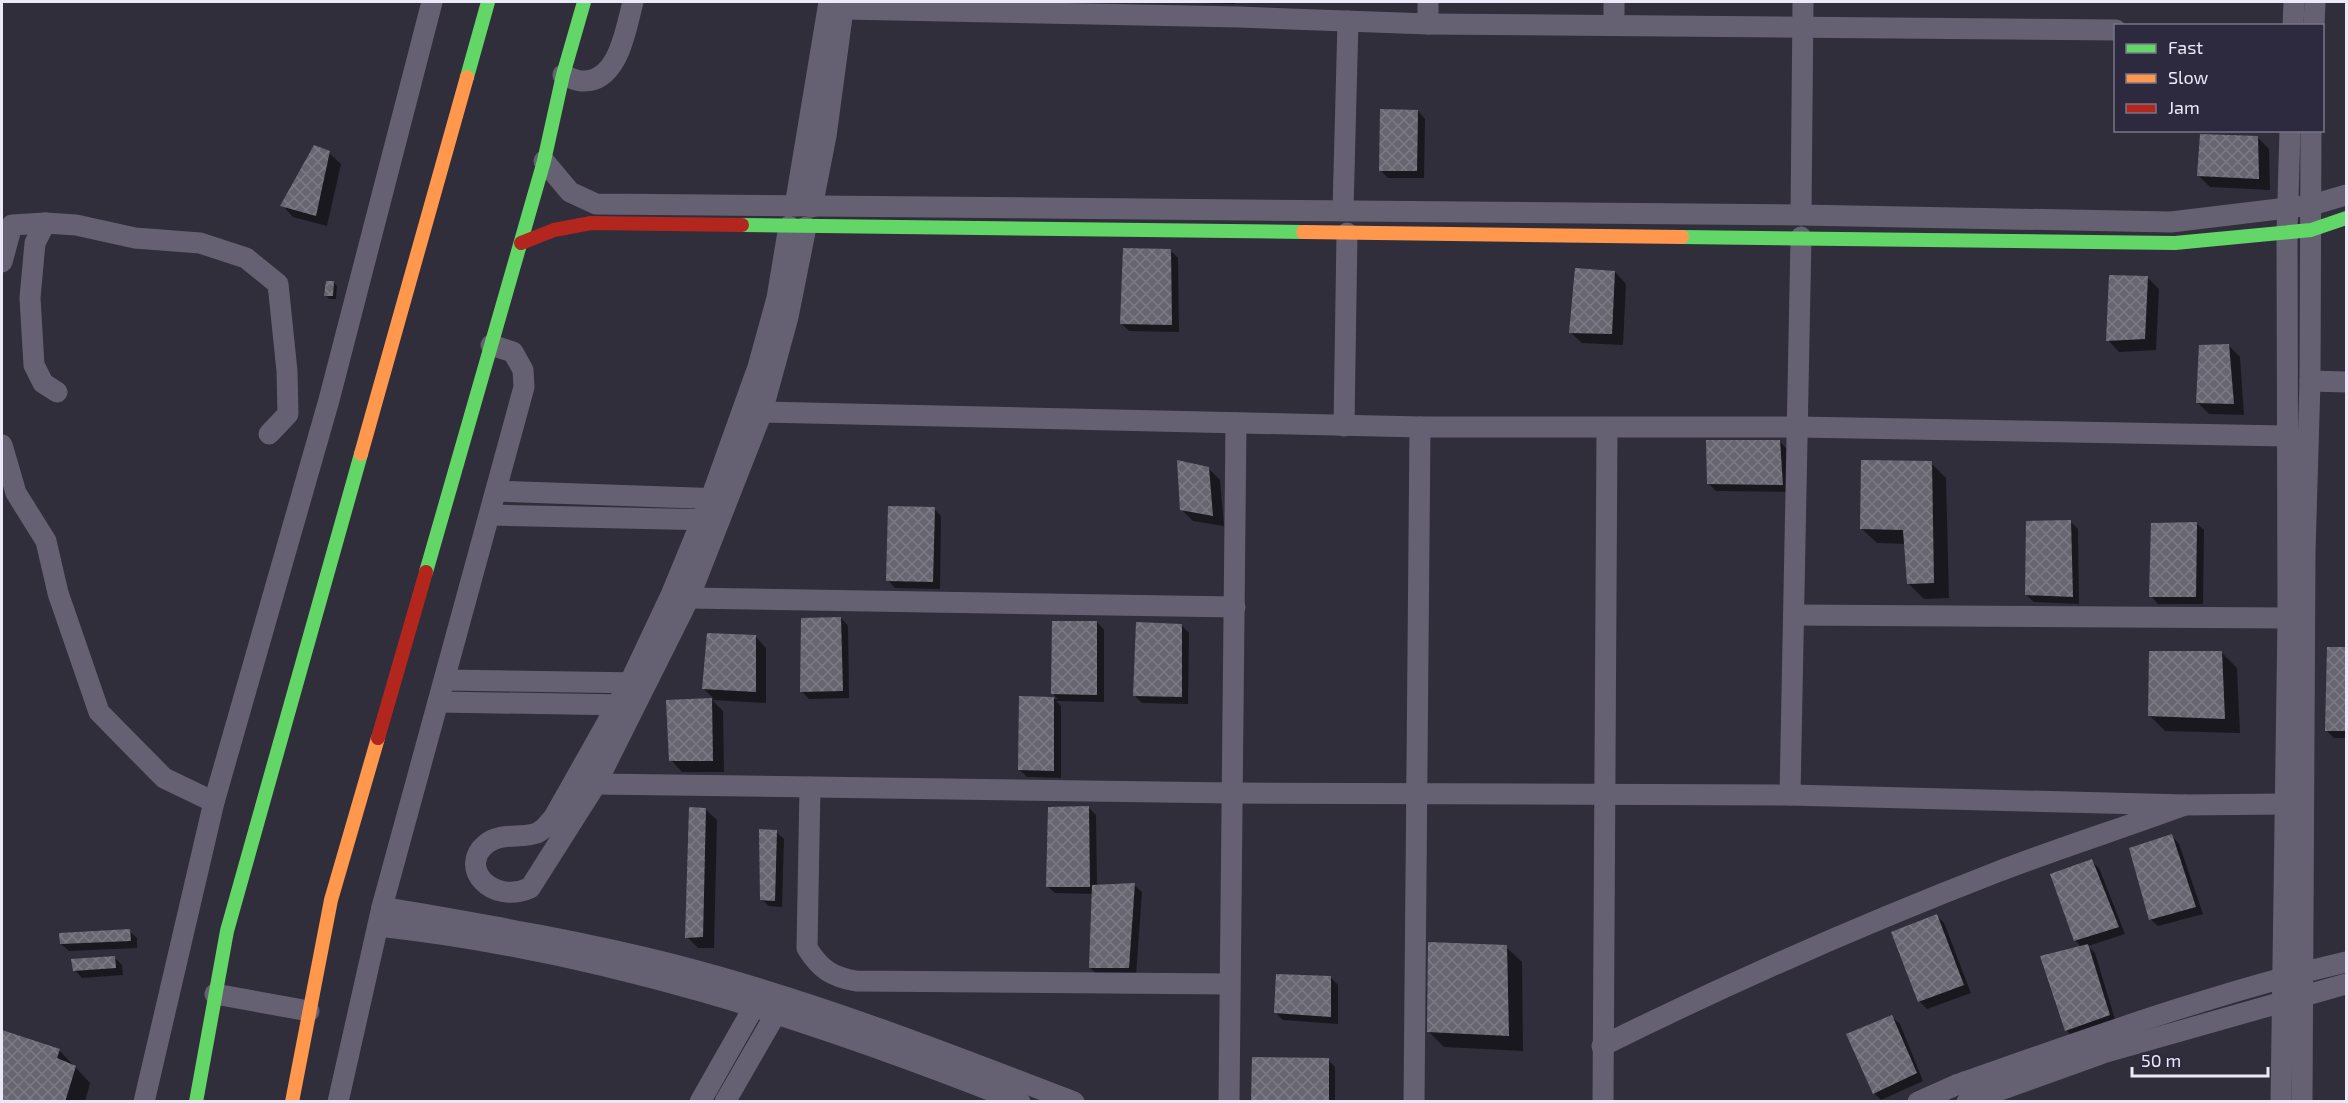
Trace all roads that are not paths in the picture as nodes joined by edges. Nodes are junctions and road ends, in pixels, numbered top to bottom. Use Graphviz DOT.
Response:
graph roads {
  1 [pos="432,2"];
  2 [pos="488,2"];
  3 [pos="584,2"];
  4 [pos="633,2"];
  5 [pos="1428,2"];
  6 [pos="1614,2"];
  7 [pos="1803,2"];
  8 [pos="2294,2"];
  9 [pos="2315,2"];
  10 [pos="839,4"];
  11 [pos="1049,7"];
  12 [pos="1239,9"];
  13 [pos="1348,21"];
  14 [pos="1428,24"];
  15 [pos="2293,24"];
  16 [pos="2314,24"];
  17 [pos="1614,25"];
  18 [pos="1803,25"];
  19 [pos="2114,30"];
  20 [pos="563,75"];
  21 [pos="2290,132"];
  22 [pos="2311,132"];
  23 [pos="544,161"];
  24 [pos="2346,195"];
  25 [pos="2312,204"];
  26 [pos="2288,207"];
  27 [pos="1343,210"];
  28 [pos="1801,215"];
  29 [pos="800,216"];
  30 [pos="2346,218"];
  31 [pos="45,223"];
  32 [pos="2311,230"];
  33 [pos="2287,232"];
  34 [pos="1347,233"];
  35 [pos="1800,237"];
  36 [pos="520,243"];
  37 [pos="2,262"];
  38 [pos="491,345"];
  39 [pos="2310,381"];
  40 [pos="2346,382"];
  41 [pos="57,392"];
  42 [pos="762,412"];
  43 [pos="1236,423"];
  44 [pos="1344,426"];
  45 [pos="1420,427"];
  46 [pos="1798,427"];
  47 [pos="1607,428"];
  48 [pos="269,434"];
  49 [pos="2286,436"];
  50 [pos="2,445"];
  51 [pos="496,491"];
  52 [pos="719,499"];
  53 [pos="490,515"];
  54 [pos="710,520"];
  55 [pos="689,598"];
  56 [pos="1235,607"];
  57 [pos="1794,615"];
  58 [pos="2288,618"];
  59 [pos="444,680"];
  60 [pos="638,682"];
  61 [pos="438,702"];
  62 [pos="627,705"];
  63 [pos="596,784"];
  64 [pos="810,787"];
  65 [pos="1233,793"];
  66 [pos="1417,795"];
  67 [pos="1790,795"];
  68 [pos="1604,797"];
  69 [pos="214,802"];
  70 [pos="2285,804"];
  71 [pos="2185,805"];
  72 [pos="380,917"];
  73 [pos="2346,962"];
  74 [pos="2294,974"];
  75 [pos="1229,984"];
  76 [pos="2346,984"];
  77 [pos="216,993"];
  78 [pos="2304,995"];
  79 [pos="758,1000"];
  80 [pos="2283,1000"];
  81 [pos="780,1006"];
  82 [pos="309,1011"];
  83 [pos="1602,1046"];
  84 [pos="144,1101"];
  85 [pos="196,1101"];
  86 [pos="292,1101"];
  87 [pos="338,1101"];
  88 [pos="700,1101"];
  89 [pos="725,1101"];
  90 [pos="1020,1101"];
  91 [pos="1074,1101"];
  92 [pos="1229,1101"];
  93 [pos="1414,1101"];
  94 [pos="1603,1101"];
  95 [pos="1918,1101"];
  96 [pos="1967,1101"];
  97 [pos="2281,1101"];
  98 [pos="2302,1101"];
  1 -- 69 [label="street"];
  2 -- 77 [label="main road"];
  3 -- 20 [label="main road"];
  4 -- 20 [label="street"];
  5 -- 14 [label="street"];
  6 -- 17 [label="street"];
  7 -- 18 [label="street"];
  8 -- 15 [label="street"];
  9 -- 16 [label="street"];
  10 -- 11 [label="street"];
  10 -- 29 [label="street"];
  11 -- 12 [label="street"];
  12 -- 13 [label="street"];
  13 -- 14 [label="street"];
  13 -- 27 [label="street"];
  14 -- 17 [label="street"];
  17 -- 18 [label="street"];
  18 -- 19 [label="street"];
  18 -- 28 [label="street"];
  20 -- 23 [label="main road"];
  21 -- 26 [label="street"];
  22 -- 25 [label="street"];
  23 -- 29 [label="street"];
  23 -- 36 [label="main road"];
  24 -- 25 [label="street"];
  25 -- 26 [label="street"];
  25 -- 32 [label="street"];
  26 -- 28 [label="street"];
  26 -- 33 [label="street"];
  27 -- 28 [label="street"];
  27 -- 29 [label="street"];
  29 -- 34 [label="main road"];
  29 -- 36 [label="main road"];
  29 -- 42 [label="street"];
  29 -- 52 [label="street"];
  30 -- 32 [label="main road"];
  31 -- 37 [label="street"];
  31 -- 41 [label="street"];
  31 -- 48 [label="street"];
  32 -- 33 [label="main road"];
  32 -- 39 [label="street"];
  33 -- 35 [label="main road"];
  33 -- 49 [label="street"];
  34 -- 35 [label="main road"];
  34 -- 44 [label="street"];
  35 -- 46 [label="street"];
  36 -- 38 [label="main road"];
  38 -- 51 [label="street"];
  38 -- 82 [label="main road"];
  39 -- 40 [label="street"];
  39 -- 74 [label="street"];
  42 -- 43 [label="street"];
  42 -- 52 [label="street"];
  43 -- 44 [label="street"];
  43 -- 56 [label="street"];
  44 -- 45 [label="street"];
  45 -- 47 [label="street"];
  45 -- 66 [label="street"];
  46 -- 47 [label="street"];
  46 -- 49 [label="street"];
  46 -- 57 [label="street"];
  47 -- 68 [label="street"];
  49 -- 58 [label="street"];
  50 -- 69 [label="street"];
  51 -- 52 [label="street"];
  51 -- 53 [label="street"];
  52 -- 54 [label="street"];
  53 -- 54 [label="street"];
  53 -- 59 [label="street"];
  54 -- 55 [label="street"];
  54 -- 60 [label="street"];
  55 -- 56 [label="street"];
  55 -- 60 [label="street"];
  56 -- 65 [label="street"];
  57 -- 58 [label="street"];
  57 -- 67 [label="street"];
  58 -- 70 [label="street"];
  59 -- 60 [label="street"];
  59 -- 61 [label="street"];
  60 -- 62 [label="street"];
  61 -- 62 [label="street"];
  61 -- 72 [label="street"];
  62 -- 63 [label="street"];
  62 -- 63 [label="street"];
  63 -- 64 [label="street"];
  64 -- 65 [label="street"];
  64 -- 75 [label="street"];
  65 -- 66 [label="street"];
  65 -- 75 [label="street"];
  66 -- 68 [label="street"];
  66 -- 93 [label="street"];
  67 -- 68 [label="street"];
  67 -- 71 [label="street"];
  68 -- 83 [label="street"];
  69 -- 84 [label="street"];
  70 -- 71 [label="street"];
  70 -- 74 [label="street"];
  71 -- 83 [label="street"];
  72 -- 79 [label="street"];
  72 -- 87 [label="street"];
  73 -- 74 [label="street"];
  74 -- 78 [label="street"];
  74 -- 80 [label="street"];
  74 -- 95 [label="street"];
  75 -- 92 [label="street"];
  76 -- 78 [label="street"];
  77 -- 82 [label="street"];
  77 -- 85 [label="main road"];
  78 -- 80 [label="street"];
  78 -- 98 [label="street"];
  79 -- 81 [label="street"];
  79 -- 88 [label="street"];
  80 -- 96 [label="street"];
  80 -- 97 [label="street"];
  81 -- 89 [label="street"];
  81 -- 90 [label="street"];
  81 -- 91 [label="street"];
  82 -- 86 [label="main road"];
  83 -- 94 [label="street"];
}
